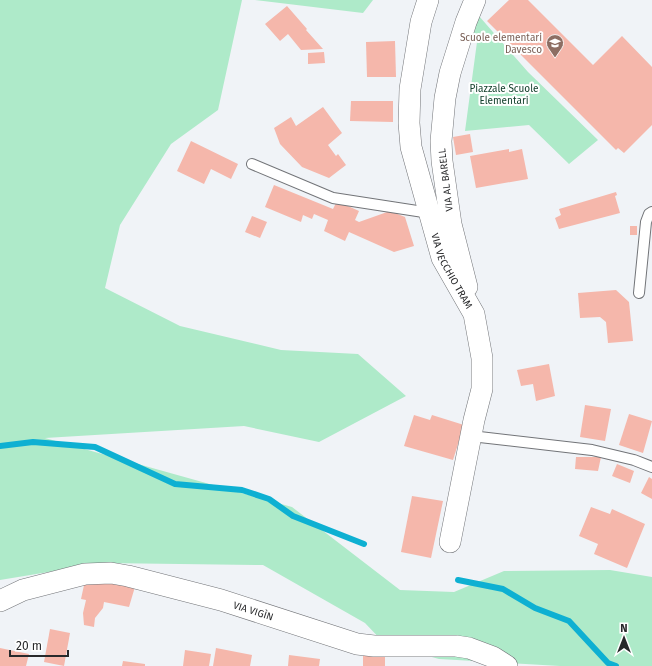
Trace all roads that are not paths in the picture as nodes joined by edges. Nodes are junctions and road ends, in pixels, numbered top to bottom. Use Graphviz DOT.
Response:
graph roads {
  1 [pos="428,0"];
  2 [pos="475,0"];
  3 [pos="252,164"];
  4 [pos="652,212"];
  5 [pos="430,214"];
  6 [pos="639,292"];
  7 [pos="474,314"];
  8 [pos="471,436"];
  9 [pos="652,467"];
  10 [pos="450,542"];
  11 [pos="0,601"];
  12 [pos="507,666"];
  1 -- 5 [label="street, VIA VECCHIO TRAM"];
  2 -- 7 [label="street, VIA AL BARELL"];
  3 -- 5 [label="lane"];
  4 -- 6 [label="lane"];
  5 -- 7 [label="street, VIA VECCHIO TRAM"];
  7 -- 8 [label="street, VIA VECCHIO TRAM"];
  8 -- 9 [label="lane"];
  8 -- 10 [label="street, VIA VECCHIO TRAM"];
  11 -- 12 [label="street, VIA VIGÌN"];
}
